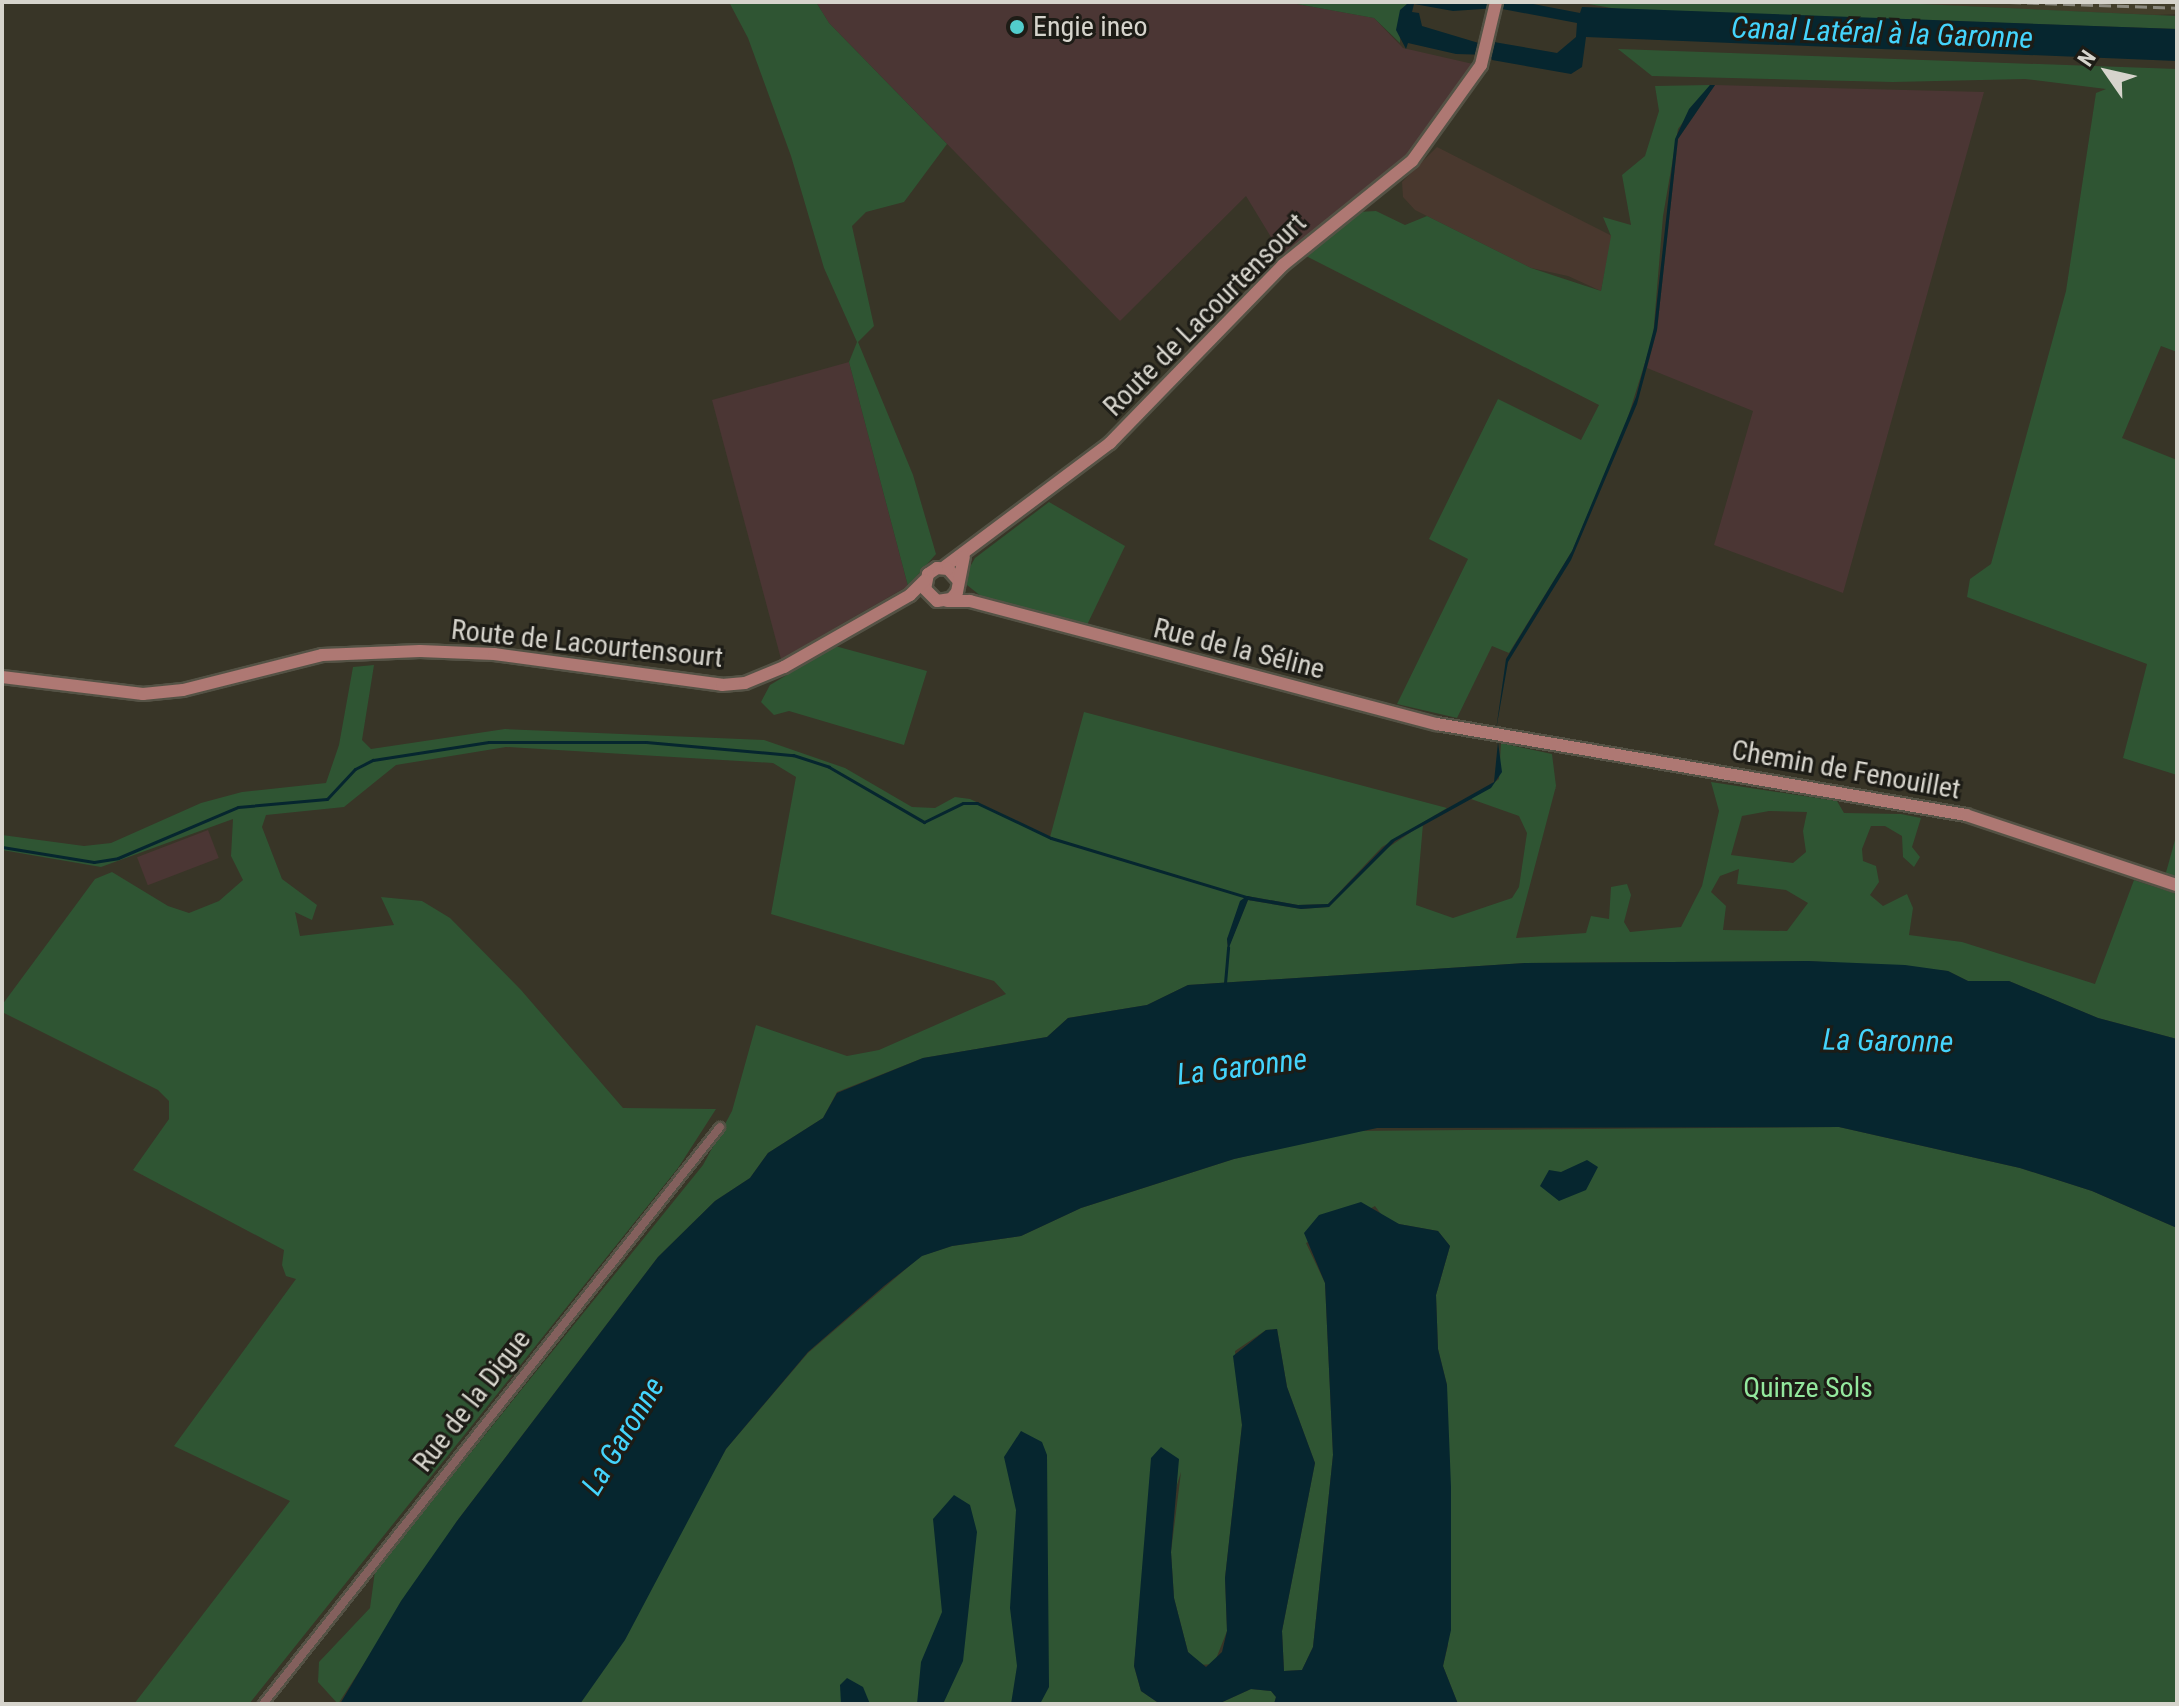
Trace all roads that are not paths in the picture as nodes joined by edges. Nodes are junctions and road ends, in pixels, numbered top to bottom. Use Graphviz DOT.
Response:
graph roads {
  1 [pos="1496,2"];
  2 [pos="964,557"];
  3 [pos="943,568"];
  4 [pos="925,580"];
  5 [pos="958,582"];
  6 [pos="910,595"];
  7 [pos="933,600"];
  8 [pos="947,601"];
  9 [pos="970,601"];
  10 [pos="2,677"];
  11 [pos="1498,736"];
  12 [pos="2177,885"];
  13 [pos="720,1127"];
  14 [pos="263,1704"];
  1 -- 2 [label="main road, Route de Lacourtensourt"];
  2 -- 3 [label="main road, Route de Lacourtensourt"];
  2 -- 5 [label="main road"];
  3 -- 4 [label="main road, Route de Lacourtensourt"];
  3 -- 5 [label="main road"];
  4 -- 6 [label="main road, Route de Lacourtensourt"];
  4 -- 7 [label="main road"];
  5 -- 8 [label="main road"];
  5 -- 9 [label="main road"];
  6 -- 7 [label="main road"];
  6 -- 10 [label="main road, Route de Lacourtensourt"];
  7 -- 8 [label="main road"];
  8 -- 9 [label="main road, Rue de la Séline"];
  9 -- 11 [label="main road, Rue de la Séline"];
  11 -- 12 [label="main road, Chemin de Fenouillet"];
  13 -- 14 [label="street, Rue de la Digue"];
}
